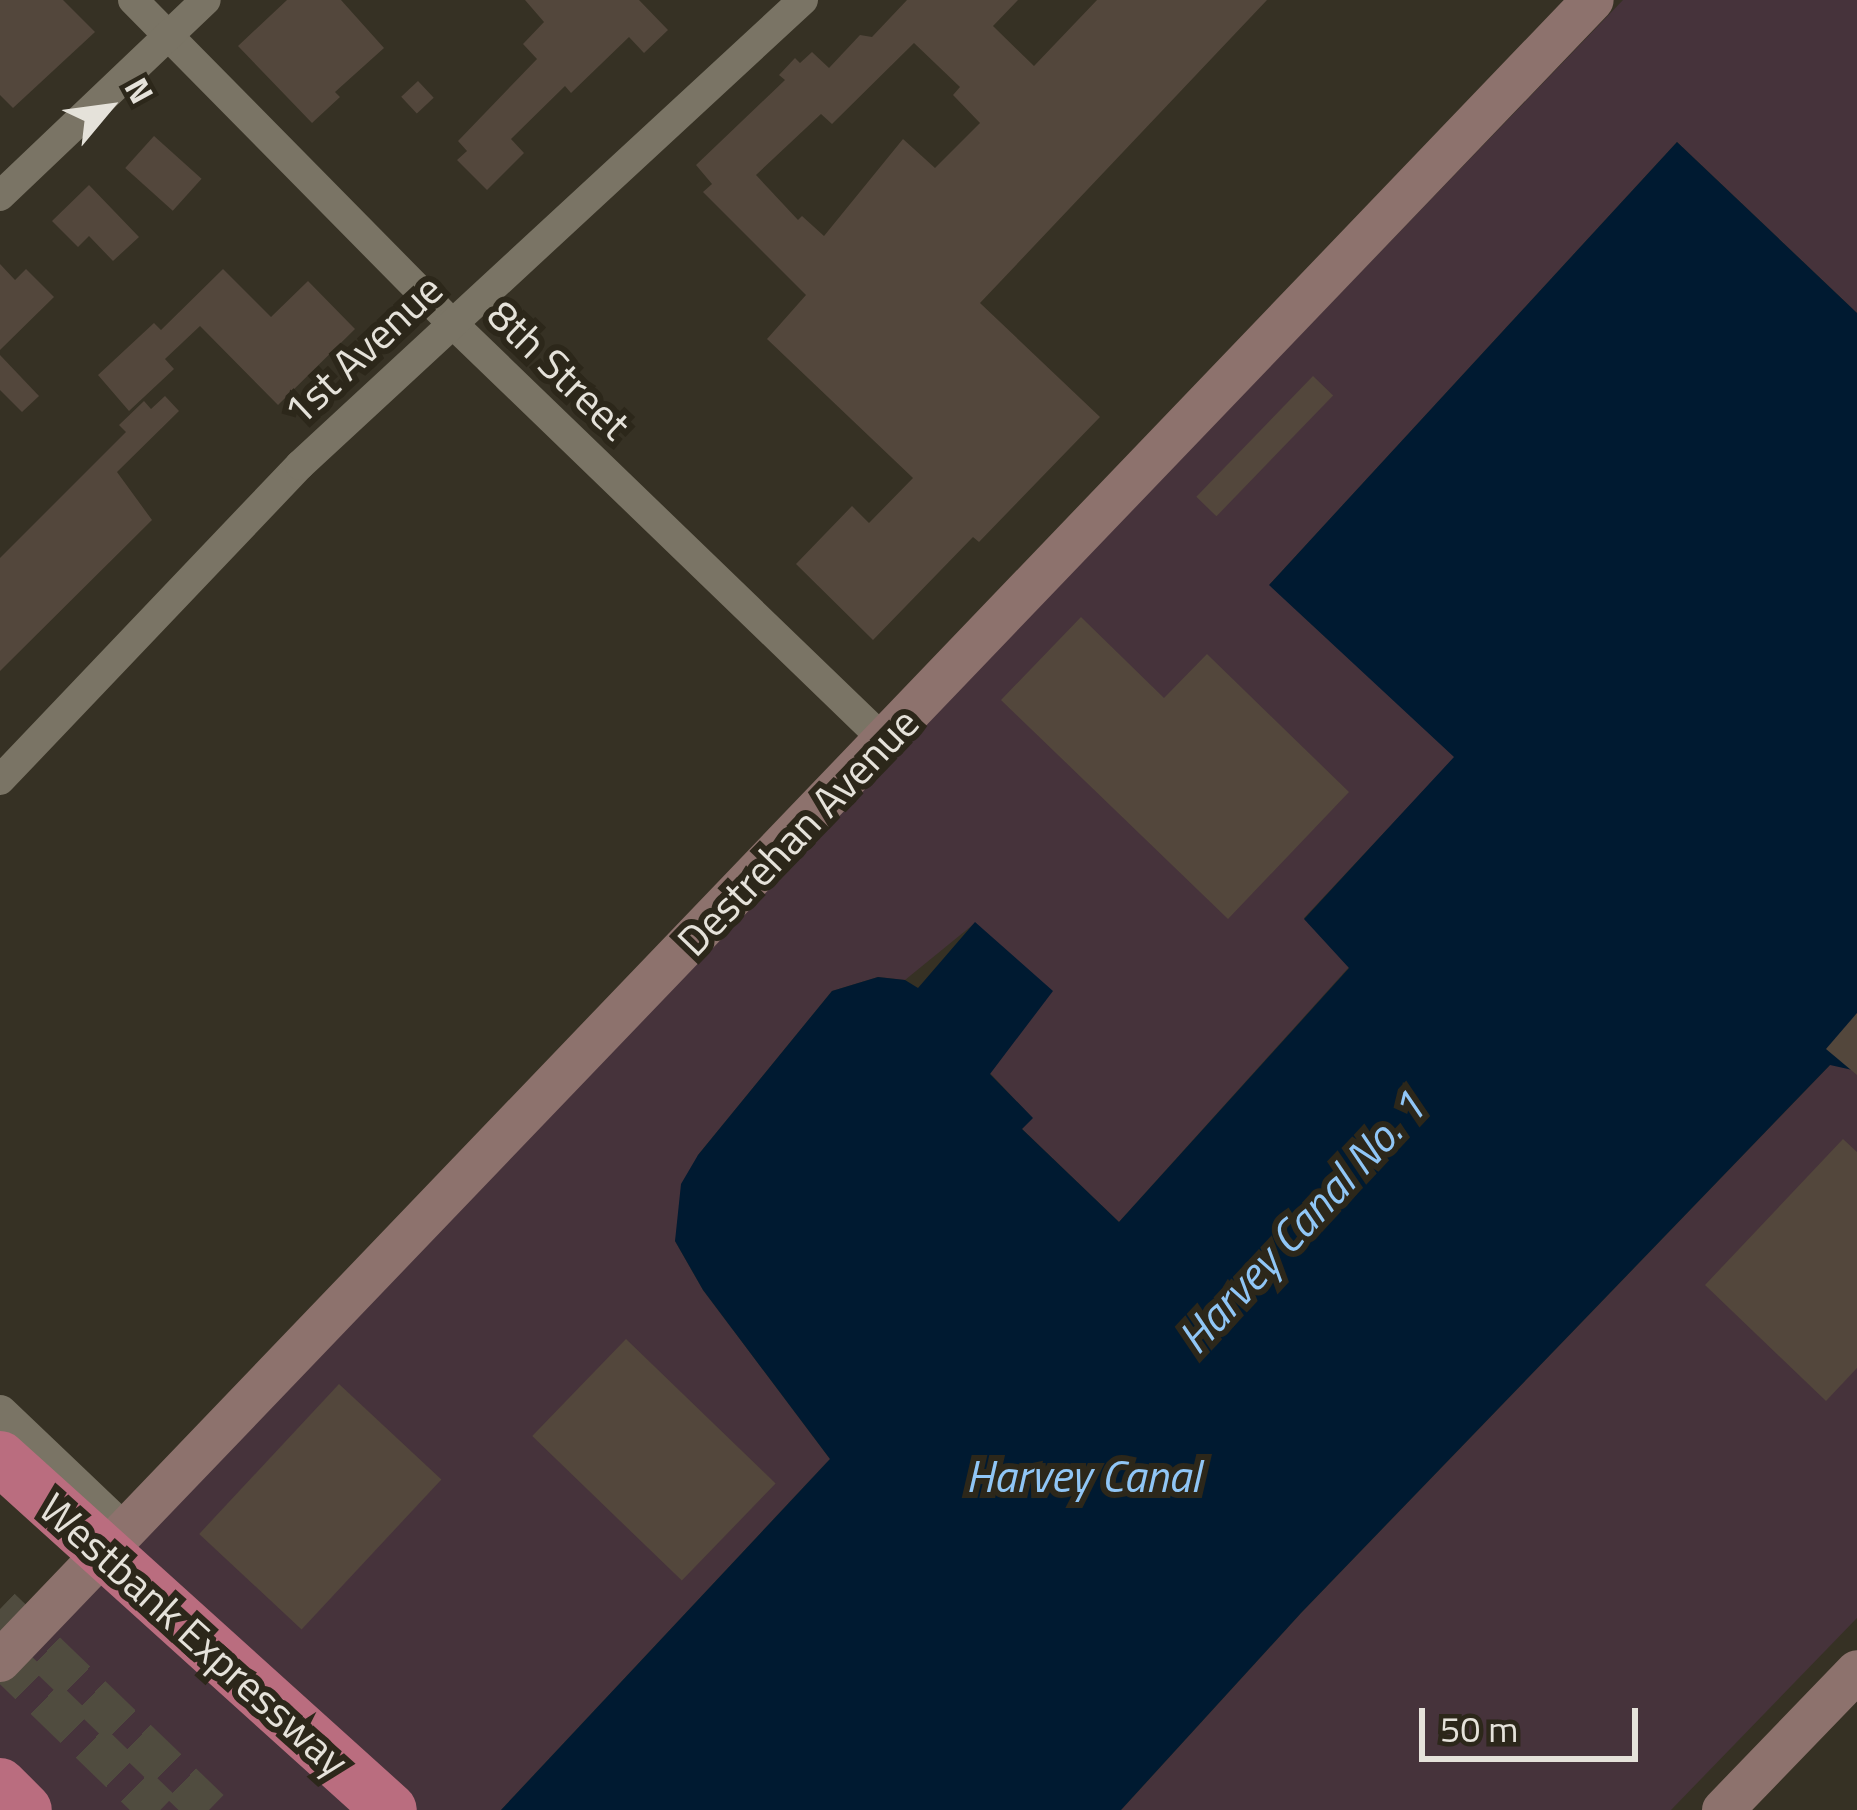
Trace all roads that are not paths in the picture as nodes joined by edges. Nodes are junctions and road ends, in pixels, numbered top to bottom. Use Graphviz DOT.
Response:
graph roads {
  1 [pos="133,0"];
  2 [pos="206,0"];
  3 [pos="802,0"];
  4 [pos="1593,0"];
  5 [pos="168,35"];
  6 [pos="0,196"];
  7 [pos="451,322"];
  8 [pos="884,740"];
  9 [pos="0,781"];
  10 [pos="0,1413"];
  11 [pos="0,1458"];
  12 [pos="124,1531"];
  13 [pos="0,1661"];
  14 [pos="1857,1671"];
  15 [pos="0,1785"];
  16 [pos="25,1810"];
  17 [pos="390,1810"];
  18 [pos="1723,1810"];
  1 -- 5 [label="street, 8th Street"];
  2 -- 5 [label="street"];
  3 -- 7 [label="street, 1st Avenue"];
  4 -- 8 [label="main road, Destrehan Avenue"];
  5 -- 6 [label="street"];
  5 -- 7 [label="street, 8th Street"];
  7 -- 8 [label="street, 8th Street"];
  7 -- 9 [label="street, 1st Avenue"];
  8 -- 12 [label="main road, Destrehan Avenue"];
  10 -- 12 [label="street, Westbank Expressway"];
  11 -- 17 [label="highway, Westbank Expressway"];
  12 -- 13 [label="main road, Destrehan Avenue"];
  14 -- 18 [label="main road"];
  15 -- 16 [label="highway"];
}
